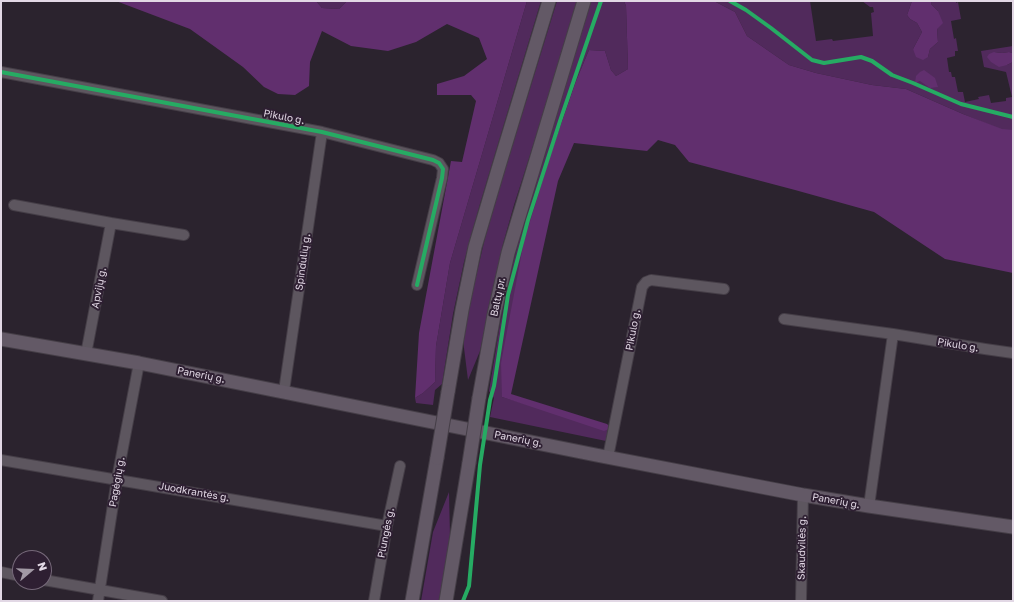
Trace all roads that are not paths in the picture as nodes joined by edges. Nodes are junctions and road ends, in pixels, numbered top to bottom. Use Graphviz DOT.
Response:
graph roads {
  1 [pos="549,1"];
  2 [pos="584,1"];
  3 [pos="1,72"];
  4 [pos="322,132"];
  5 [pos="14,205"];
  6 [pos="111,223"];
  7 [pos="184,235"];
  8 [pos="417,284"];
  9 [pos="724,289"];
  10 [pos="784,319"];
  11 [pos="893,334"];
  12 [pos="1,339"];
  13 [pos="1013,353"];
  14 [pos="86,354"];
  15 [pos="139,363"];
  16 [pos="284,391"];
  17 [pos="444,416"];
  18 [pos="475,422"];
  19 [pos="608,457"];
  20 [pos="1,460"];
  21 [pos="400,466"];
  22 [pos="117,479"];
  23 [pos="803,495"];
  24 [pos="869,506"];
  25 [pos="387,526"];
  26 [pos="1013,526"];
  27 [pos="1,572"];
  28 [pos="12,574"];
  29 [pos="52,581"];
  30 [pos="100,589"];
  31 [pos="98,601"];
  32 [pos="162,601"];
  33 [pos="374,601"];
  34 [pos="412,601"];
  35 [pos="446,601"];
  36 [pos="801,601"];
  1 -- 17 [label="main road, bridge"];
  2 -- 18 [label="main road, Baltų pr., bridge"];
  3 -- 4 [label="street, Pikulo g."];
  4 -- 8 [label="street, Pikulo g."];
  4 -- 16 [label="street, Spindulių g."];
  5 -- 6 [label="street"];
  6 -- 7 [label="street"];
  6 -- 14 [label="street, Apvijų g."];
  9 -- 19 [label="street, Pikulo g."];
  10 -- 11 [label="street, Pikulo g."];
  11 -- 13 [label="street, Pikulo g."];
  11 -- 24 [label="street"];
  12 -- 14 [label="main road, Panerių g."];
  14 -- 15 [label="main road, Panerių g."];
  15 -- 16 [label="main road, Panerių g."];
  15 -- 22 [label="street, Pagėgių g."];
  16 -- 19 [label="main road, Panerių g."];
  17 -- 18 [label="main road"];
  17 -- 34 [label="main road, bridge"];
  18 -- 35 [label="main road, Baltų pr., bridge"];
  19 -- 23 [label="main road, Panerių g."];
  20 -- 22 [label="street, Juodkrantės g."];
  21 -- 25 [label="street, Plungės g."];
  22 -- 25 [label="street, Juodkrantės g."];
  22 -- 30 [label="street, Pagėgių g."];
  23 -- 24 [label="main road, Panerių g."];
  23 -- 36 [label="street, Skaudvilės g."];
  24 -- 26 [label="main road, Panerių g."];
  25 -- 33 [label="street, Plungės g."];
  27 -- 28 [label="street"];
  29 -- 30 [label="street"];
  30 -- 31 [label="street, Pagėgių g."];
  30 -- 32 [label="street"];
}
